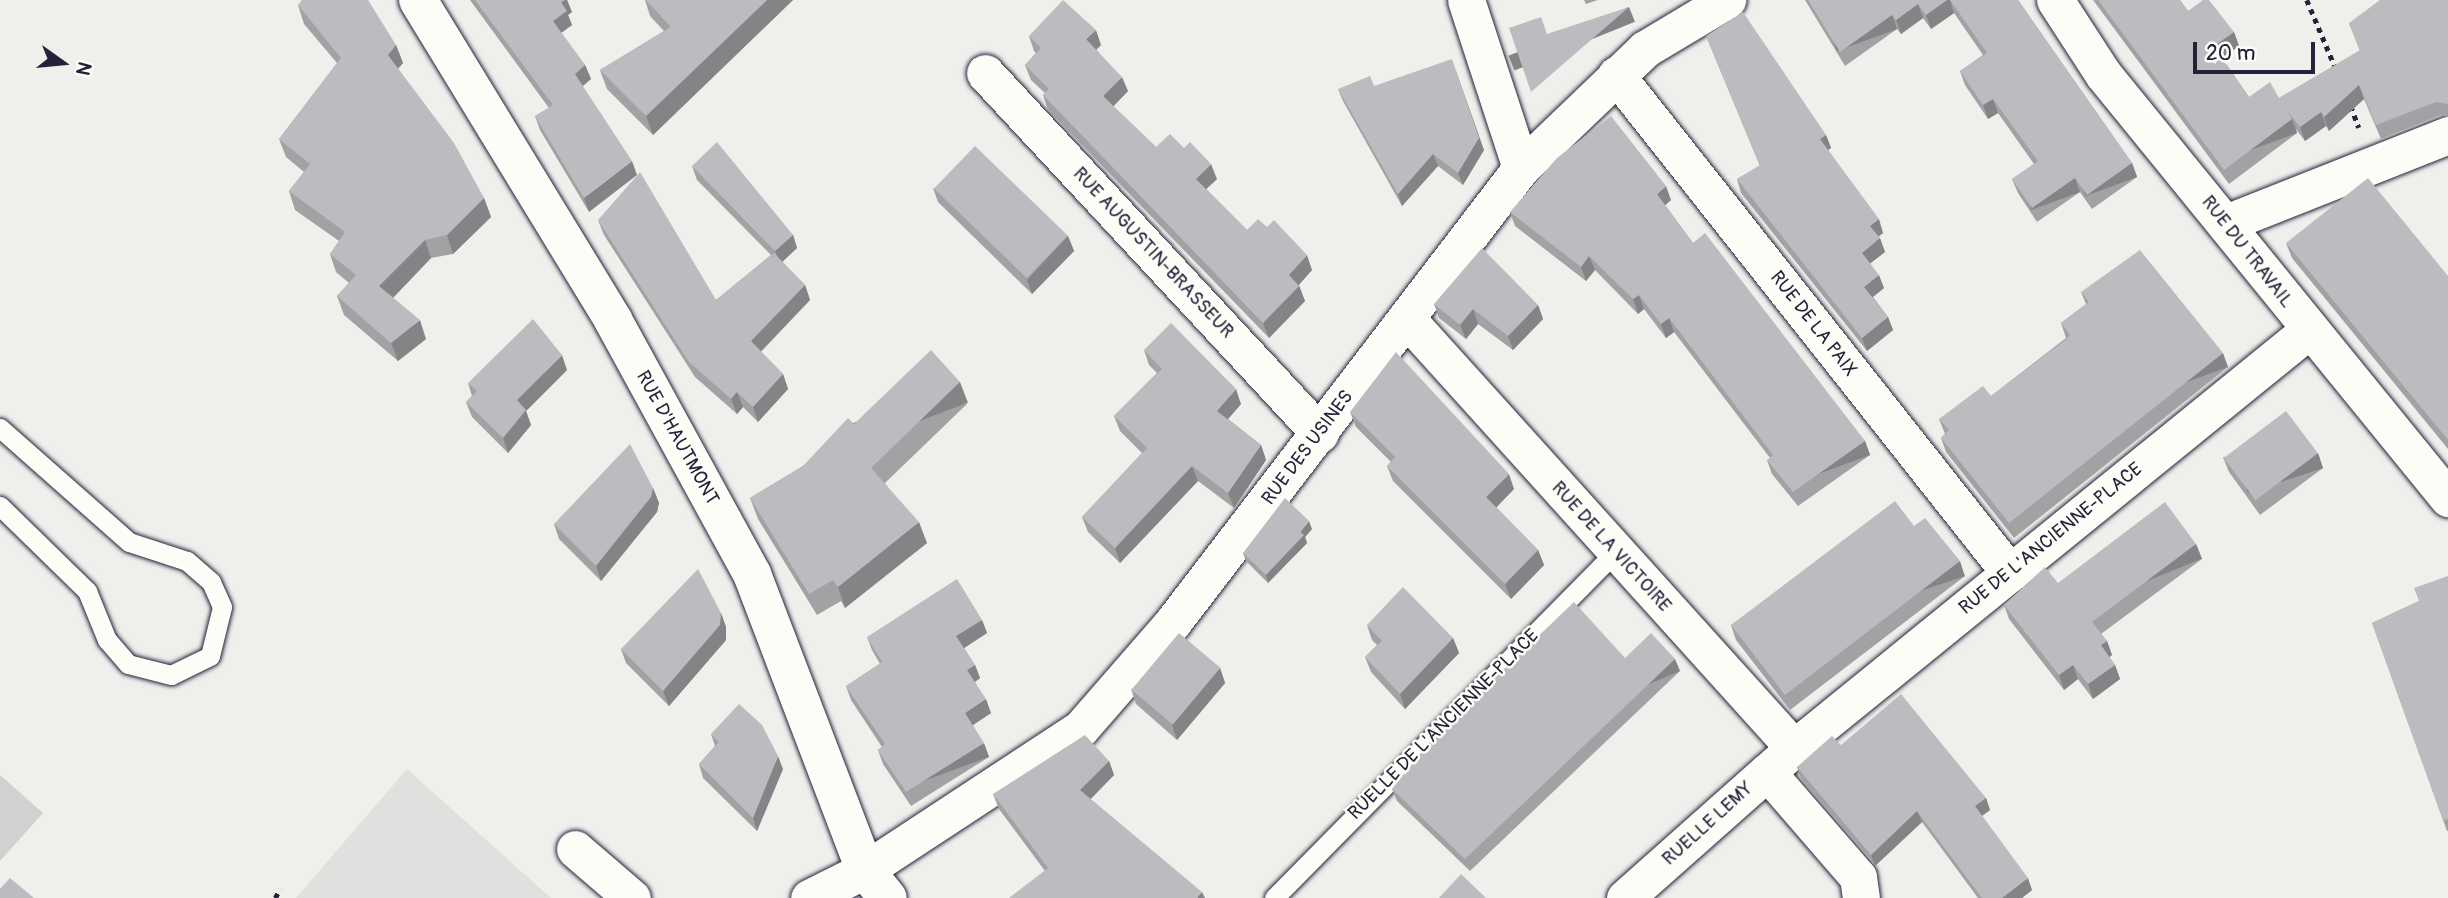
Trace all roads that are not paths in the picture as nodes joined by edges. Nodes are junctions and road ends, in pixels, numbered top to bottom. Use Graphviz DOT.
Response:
graph roads {
  1 [pos="418,0"];
  2 [pos="1466,0"];
  3 [pos="1727,0"];
  4 [pos="2055,0"];
  5 [pos="985,73"];
  6 [pos="1616,75"];
  7 [pos="2448,135"];
  8 [pos="1521,168"];
  9 [pos="2226,223"];
  10 [pos="1406,318"];
  11 [pos="2309,330"];
  12 [pos="0,428"];
  13 [pos="1320,433"];
  14 [pos="2448,498"];
  15 [pos="0,506"];
  16 [pos="1614,553"];
  17 [pos="2010,573"];
  18 [pos="1794,748"];
  19 [pos="1767,772"];
  20 [pos="575,849"];
  21 [pos="877,884"];
  22 [pos="632,898"];
  23 [pos="809,898"];
  24 [pos="1274,898"];
  25 [pos="1625,898"];
  26 [pos="1861,898"];
  1 -- 21 [label="street, RUE D'HAUTMONT"];
  2 -- 8 [label="street"];
  3 -- 6 [label="street, RUE DES USINES"];
  4 -- 9 [label="street, RUE DU TRAVAIL"];
  5 -- 13 [label="street, RUE AUGUSTIN-BRASSEUR"];
  6 -- 8 [label="street, RUE DES USINES"];
  6 -- 17 [label="street, RUE DE LA PAIX"];
  7 -- 9 [label="street"];
  8 -- 10 [label="street, RUE DES USINES"];
  9 -- 11 [label="street, RUE DU TRAVAIL"];
  10 -- 13 [label="street, RUE DES USINES"];
  10 -- 16 [label="street, RUE DE LA VICTOIRE"];
  11 -- 14 [label="street, RUE DU TRAVAIL"];
  11 -- 17 [label="street, RUE DE L'ANCIENNE-PLACE"];
  12 -- 15 [label="lane"];
  13 -- 21 [label="street, RUE DES USINES"];
  16 -- 18 [label="street, RUE DE LA VICTOIRE"];
  16 -- 24 [label="lane, RUELLE DE L'ANCIENNE-PLACE"];
  17 -- 18 [label="street, RUE DE L'ANCIENNE-PLACE"];
  18 -- 19 [label="street"];
  19 -- 25 [label="street, RUELLE LEMY"];
  19 -- 26 [label="street, RUELLE LEMY"];
  20 -- 22 [label="street"];
  21 -- 23 [label="street, RUE DES USINES"];
}
